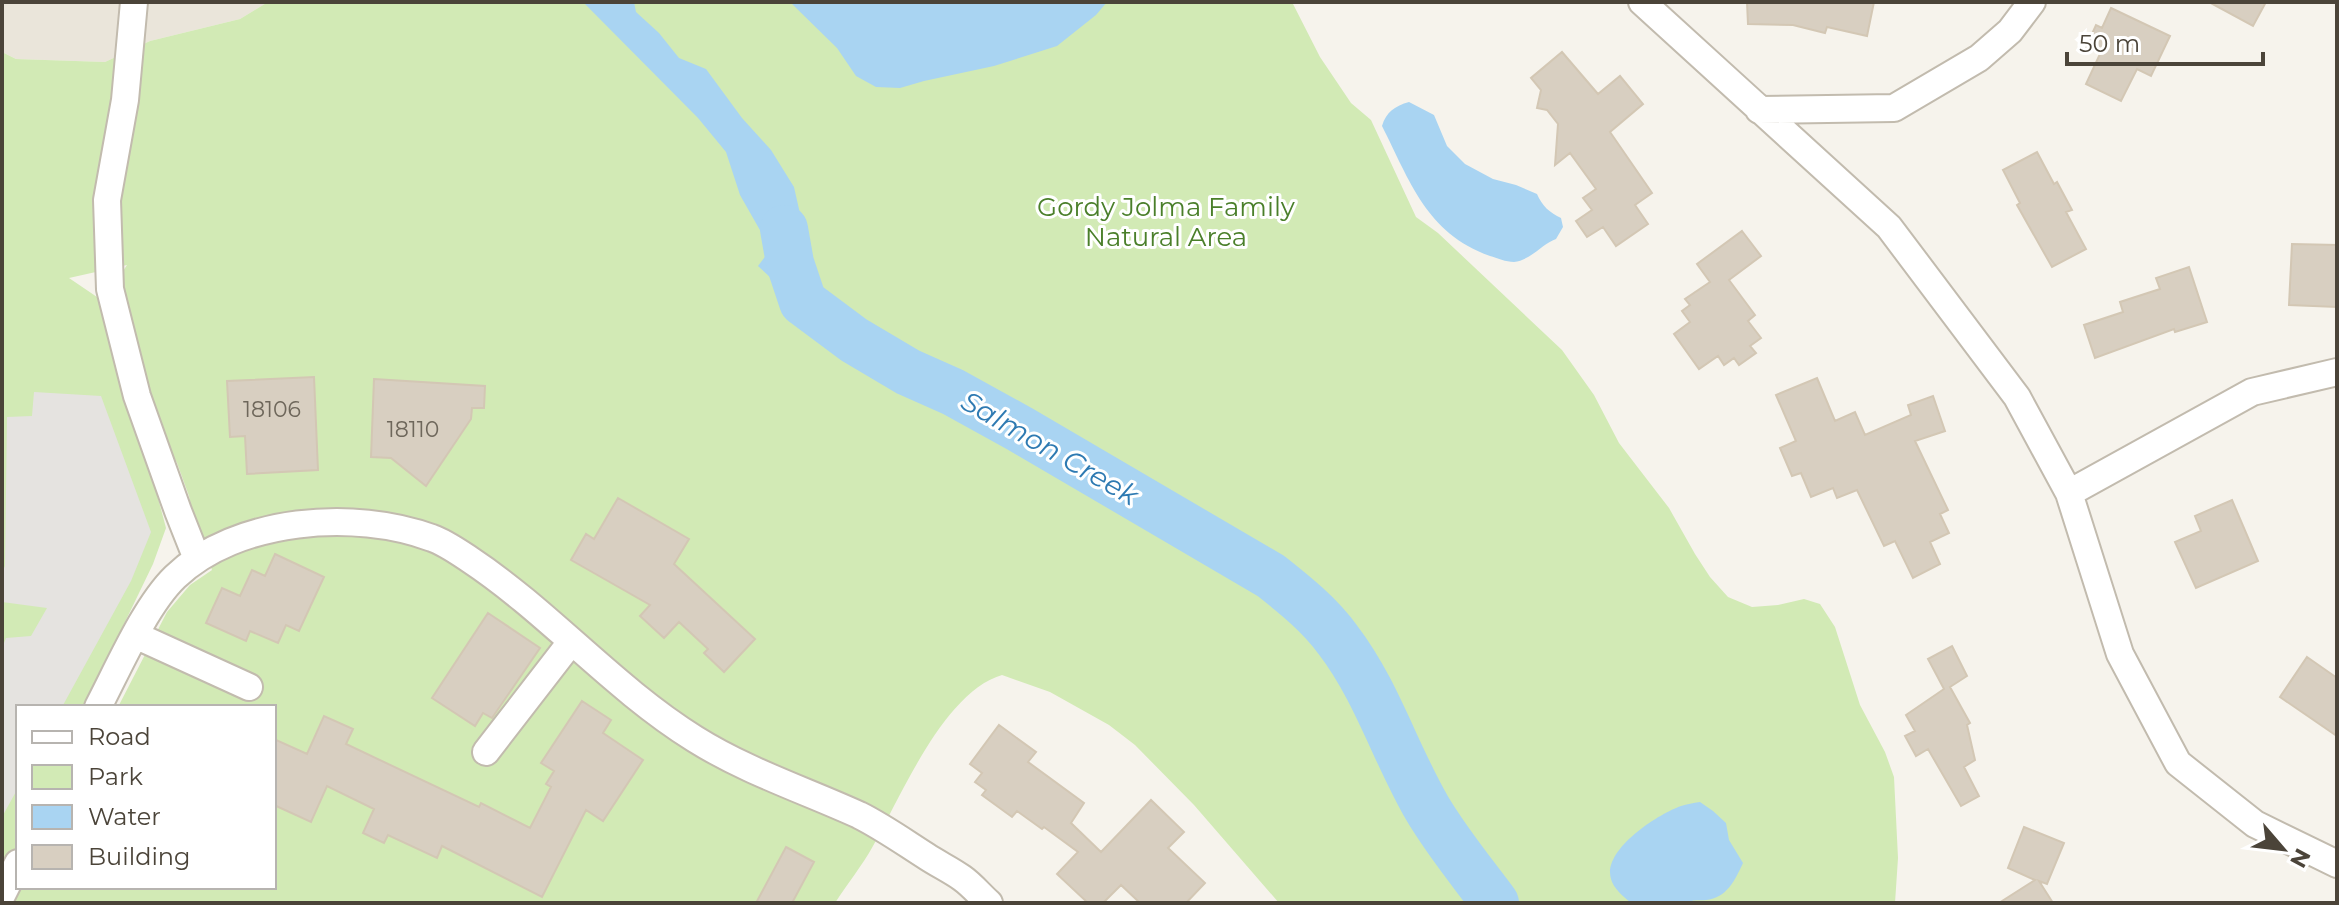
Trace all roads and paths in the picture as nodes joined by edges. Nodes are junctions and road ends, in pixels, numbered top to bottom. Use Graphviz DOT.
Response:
graph roads {
  1 [pos="134,2"];
  2 [pos="1642,2"];
  3 [pos="2032,2"];
  4 [pos="1759,110"];
  5 [pos="2337,372"];
  6 [pos="2069,493"];
  7 [pos="197,559"];
  8 [pos="135,635"];
  9 [pos="571,642"];
  10 [pos="249,687"];
  11 [pos="99,705"];
  12 [pos="486,752"];
  13 [pos="2337,864"];
  14 [pos="16,867"];
  15 [pos="2,895"];
  16 [pos="989,903"];
  1 -- 7 [label="street"];
  2 -- 4 [label="street"];
  3 -- 4 [label="street"];
  4 -- 6 [label="street"];
  5 -- 6 [label="street"];
  6 -- 13 [label="street"];
  7 -- 8 [label="street"];
  7 -- 9 [label="street"];
  8 -- 10 [label="street"];
  8 -- 11 [label="street"];
  9 -- 12 [label="street"];
  9 -- 16 [label="street"];
  14 -- 15 [label="street"];
}
